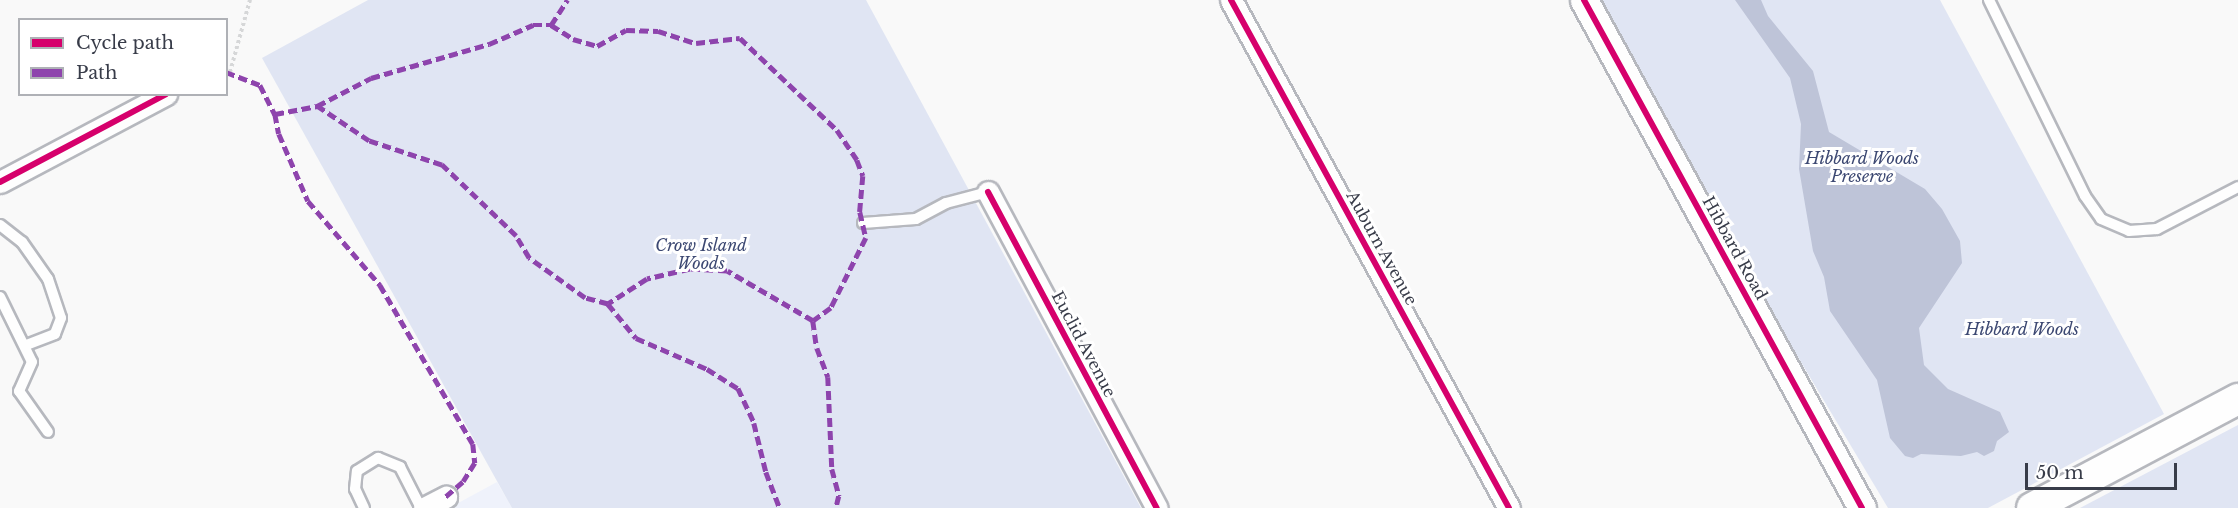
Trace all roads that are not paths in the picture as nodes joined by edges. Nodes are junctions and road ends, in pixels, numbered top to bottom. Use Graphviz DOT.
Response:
graph roads {
  1 [pos="1231,0"];
  2 [pos="1584,0"];
  3 [pos="1989,0"];
  4 [pos="162,96"];
  5 [pos="0,182"];
  6 [pos="2238,188"];
  7 [pos="988,192"];
  8 [pos="863,223"];
  9 [pos="0,225"];
  10 [pos="0,297"];
  11 [pos="26,345"];
  12 [pos="2238,399"];
  13 [pos="48,432"];
  14 [pos="446,497"];
  15 [pos="364,508"];
  16 [pos="422,508"];
  17 [pos="1157,508"];
  18 [pos="1509,508"];
  19 [pos="1862,508"];
  20 [pos="2032,508"];
  1 -- 18 [label="street, Auburn Avenue"];
  2 -- 19 [label="street, Hibbard Road"];
  3 -- 6 [label="lane"];
  4 -- 5 [label="street"];
  7 -- 8 [label="lane"];
  7 -- 17 [label="street, Euclid Avenue"];
  9 -- 11 [label="lane"];
  10 -- 11 [label="lane"];
  11 -- 13 [label="lane"];
  12 -- 20 [label="main road"];
  14 -- 16 [label="street"];
  15 -- 16 [label="lane"];
}
